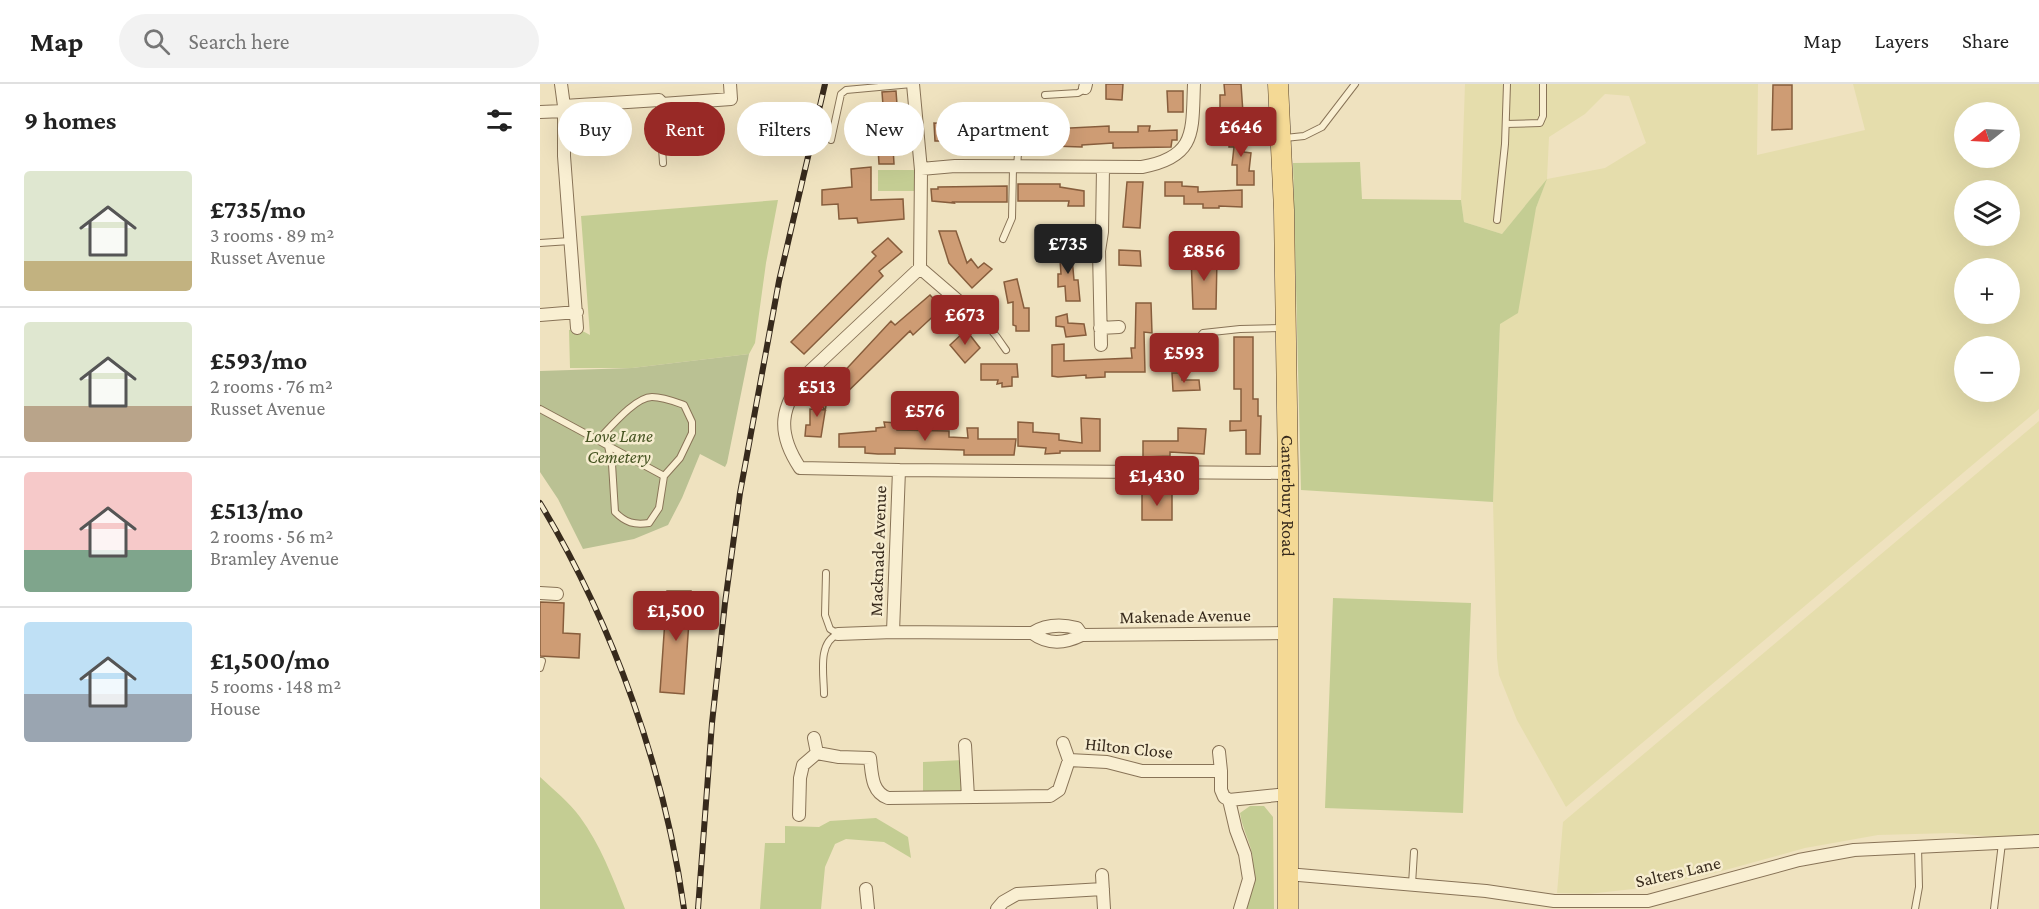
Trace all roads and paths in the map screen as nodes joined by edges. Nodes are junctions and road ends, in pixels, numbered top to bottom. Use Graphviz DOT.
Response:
graph roads {
  1 [pos="561,84"];
  2 [pos="730,84"];
  3 [pos="913,84"];
  4 [pos="1194,84"];
  5 [pos="1278,84"];
  6 [pos="1355,84"];
  7 [pos="1507,84"];
  8 [pos="1543,84"];
  9 [pos="1085,86"];
  10 [pos="1045,95"];
  11 [pos="659,100"];
  12 [pos="563,102"];
  13 [pos="632,102"];
  14 [pos="558,109"];
  15 [pos="540,112"];
  16 [pos="1506,124"];
  17 [pos="832,135"];
  18 [pos="1281,139"];
  19 [pos="564,156"];
  20 [pos="1016,156"];
  21 [pos="663,163"];
  22 [pos="1015,167"];
  23 [pos="1103,168"];
  24 [pos="921,169"];
  25 [pos="1497,220"];
  26 [pos="1003,239"];
  27 [pos="570,241"];
  28 [pos="540,243"];
  29 [pos="920,268"];
  30 [pos="963,305"];
  31 [pos="577,312"];
  32 [pos="540,315"];
  33 [pos="1119,327"];
  34 [pos="577,328"];
  35 [pos="1100,328"];
  36 [pos="1286,328"];
  37 [pos="1101,345"];
  38 [pos="1006,350"];
  39 [pos="1174,368"];
  40 [pos="540,409"];
  41 [pos="598,440"];
  42 [pos="608,446"];
  43 [pos="899,470"];
  44 [pos="1288,473"];
  45 [pos="664,476"];
  46 [pos="826,573"];
  47 [pos="540,593"];
  48 [pos="556,594"];
  49 [pos="893,632"];
  50 [pos="1288,633"];
  51 [pos="838,634"];
  52 [pos="540,661"];
  53 [pos="540,668"];
  54 [pos="824,694"];
  55 [pos="814,738"];
  56 [pos="1063,743"];
  57 [pos="965,746"];
  58 [pos="1219,752"];
  59 [pos="817,753"];
  60 [pos="1069,760"];
  61 [pos="1221,771"];
  62 [pos="1288,794"];
  63 [pos="968,797"];
  64 [pos="1229,800"];
  65 [pos="799,816"];
  66 [pos="2039,841"];
  67 [pos="2002,843"];
  68 [pos="1918,846"];
  69 [pos="1414,852"];
  70 [pos="1287,874"];
  71 [pos="1102,875"];
  72 [pos="1412,885"];
  73 [pos="866,889"];
  74 [pos="1102,889"];
  75 [pos="868,909"];
  76 [pos="997,909"];
  77 [pos="1104,909"];
  78 [pos="1240,909"];
  79 [pos="1288,909"];
  80 [pos="1915,909"];
  81 [pos="1994,909"];
  1 -- 12 [label="street"];
  2 -- 11 [label="street"];
  3 -- 17 [label="lane"];
  3 -- 24 [label="street"];
  4 -- 23 [label="street"];
  5 -- 18 [label="main road, Canterbury Road"];
  6 -- 18 [label="lane"];
  7 -- 16 [label="lane"];
  8 -- 16 [label="lane"];
  9 -- 10 [label="lane"];
  11 -- 13 [label="street"];
  11 -- 21 [label="lane"];
  14 -- 15 [label="street"];
  16 -- 25 [label="lane"];
  18 -- 36 [label="main road, Canterbury Road"];
  19 -- 27 [label="street"];
  20 -- 22 [label="lane"];
  22 -- 23 [label="street"];
  22 -- 24 [label="street"];
  22 -- 26 [label="lane"];
  23 -- 35 [label="street"];
  24 -- 29 [label="street"];
  27 -- 28 [label="lane"];
  27 -- 31 [label="street"];
  29 -- 30 [label="street"];
  29 -- 43 [label="street"];
  30 -- 38 [label="lane"];
  31 -- 32 [label="street"];
  31 -- 34 [label="street"];
  33 -- 35 [label="street"];
  35 -- 37 [label="street"];
  36 -- 39 [label="lane"];
  36 -- 44 [label="main road, Canterbury Road"];
  40 -- 41 [label="lane"];
  41 -- 42 [label="lane"];
  41 -- 45 [label="lane"];
  42 -- 45 [label="lane"];
  42 -- 45 [label="lane"];
  43 -- 44 [label="street"];
  43 -- 49 [label="street, Macknade Avenue"];
  44 -- 50 [label="main road, Canterbury Road"];
  46 -- 51 [label="lane"];
  47 -- 48 [label="street"];
  49 -- 50 [label="street, Makenade Avenue"];
  49 -- 51 [label="street, Makenade Avenue"];
  50 -- 62 [label="main road, Canterbury Road"];
  51 -- 54 [label="lane"];
  52 -- 53 [label="lane"];
  55 -- 59 [label="street"];
  56 -- 60 [label="street, Hilton Close"];
  57 -- 63 [label="street"];
  58 -- 61 [label="street"];
  59 -- 63 [label="street, Hilton Close"];
  59 -- 65 [label="street"];
  60 -- 61 [label="street, Hilton Close"];
  60 -- 63 [label="street, Hilton Close"];
  61 -- 64 [label="street"];
  62 -- 64 [label="street"];
  62 -- 70 [label="main road, Canterbury Road"];
  64 -- 78 [label="street"];
  66 -- 67 [label="street, Salters Lane"];
  67 -- 68 [label="street, Salters Lane"];
  67 -- 81 [label="lane"];
  68 -- 72 [label="street, Salters Lane"];
  68 -- 80 [label="lane"];
  69 -- 72 [label="lane"];
  70 -- 72 [label="street, Salters Lane"];
  70 -- 79 [label="main road, Canterbury Road"];
  71 -- 74 [label="street"];
  73 -- 75 [label="street"];
  74 -- 76 [label="street"];
  74 -- 77 [label="street"];
}
